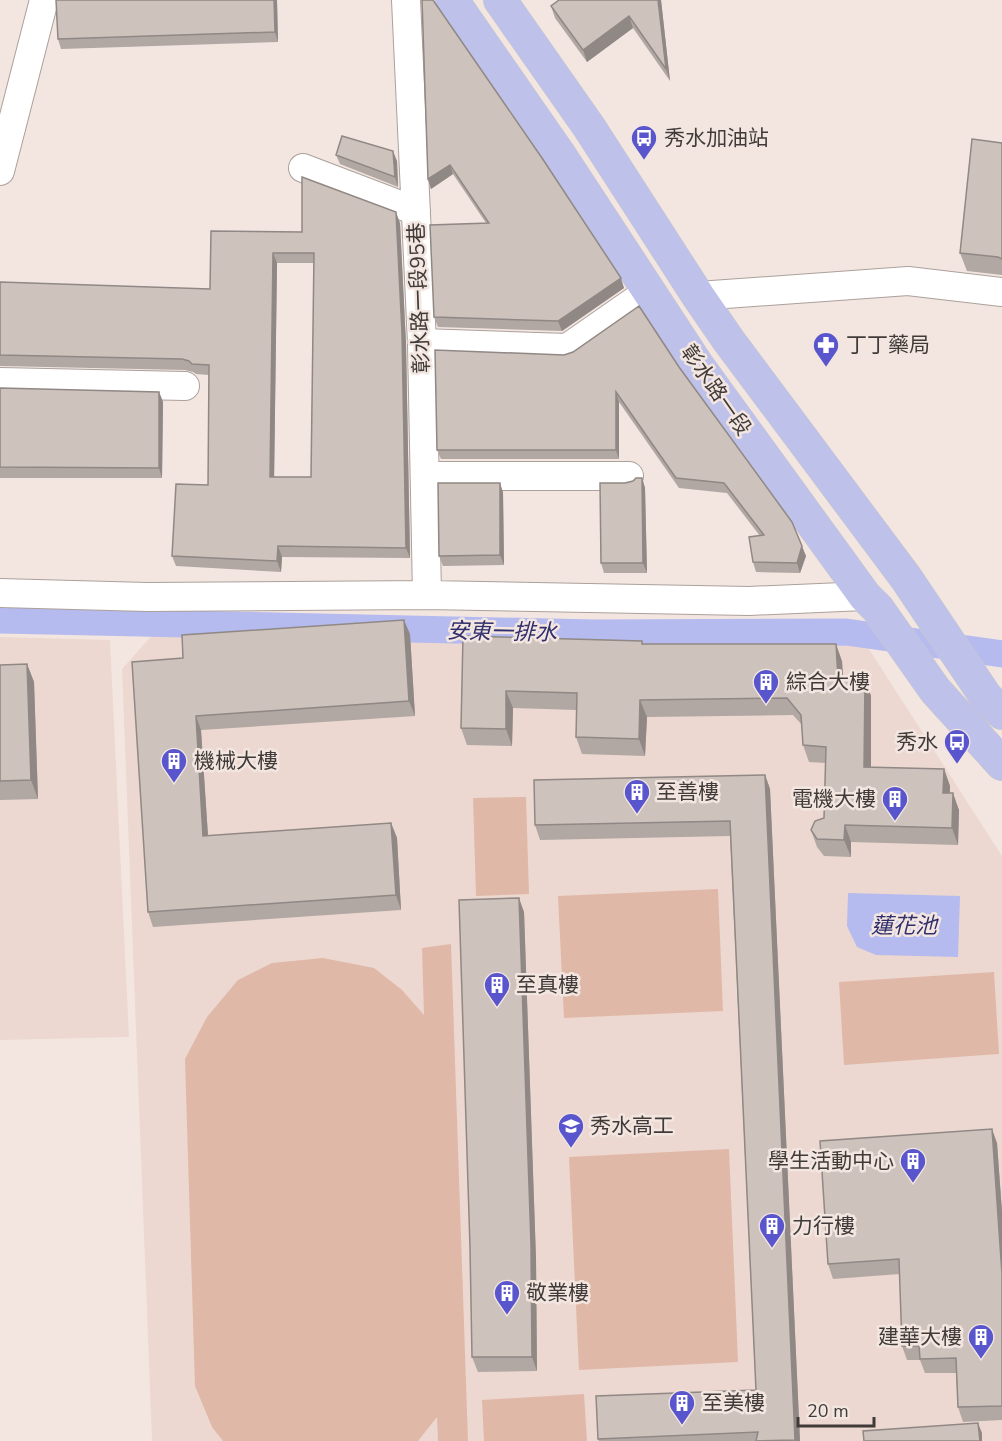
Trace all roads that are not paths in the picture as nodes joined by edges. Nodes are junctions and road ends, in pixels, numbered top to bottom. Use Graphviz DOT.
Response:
graph roads {
  1 [pos="45,0"];
  2 [pos="406,0"];
  3 [pos="452,0"];
  4 [pos="500,0"];
  5 [pos="303,168"];
  6 [pos="0,171"];
  7 [pos="416,211"];
  8 [pos="649,291"];
  9 [pos="1002,292"];
  10 [pos="698,296"];
  11 [pos="422,343"];
  12 [pos="0,382"];
  13 [pos="185,386"];
  14 [pos="425,476"];
  15 [pos="629,476"];
  16 [pos="0,593"];
  17 [pos="427,595"];
  18 [pos="872,602"];
  19 [pos="994,705"];
  20 [pos="1002,764"];
  1 -- 6 [label="street"];
  2 -- 7 [label="street, 彰水路一段95巷"];
  3 -- 8 [label="main road, 彰水路一段"];
  4 -- 10 [label="main road, 彰水路一段"];
  5 -- 7 [label="street"];
  7 -- 11 [label="street, 彰水路一段95巷"];
  8 -- 11 [label="street"];
  8 -- 18 [label="main road, 彰水路一段"];
  9 -- 10 [label="street"];
  10 -- 19 [label="main road, 彰水路一段"];
  11 -- 14 [label="street, 彰水路一段95巷"];
  12 -- 13 [label="street"];
  14 -- 15 [label="street"];
  14 -- 17 [label="street, 彰水路一段95巷"];
  16 -- 17 [label="street"];
  17 -- 18 [label="street"];
  18 -- 20 [label="main road, 彰水路一段"];
}
